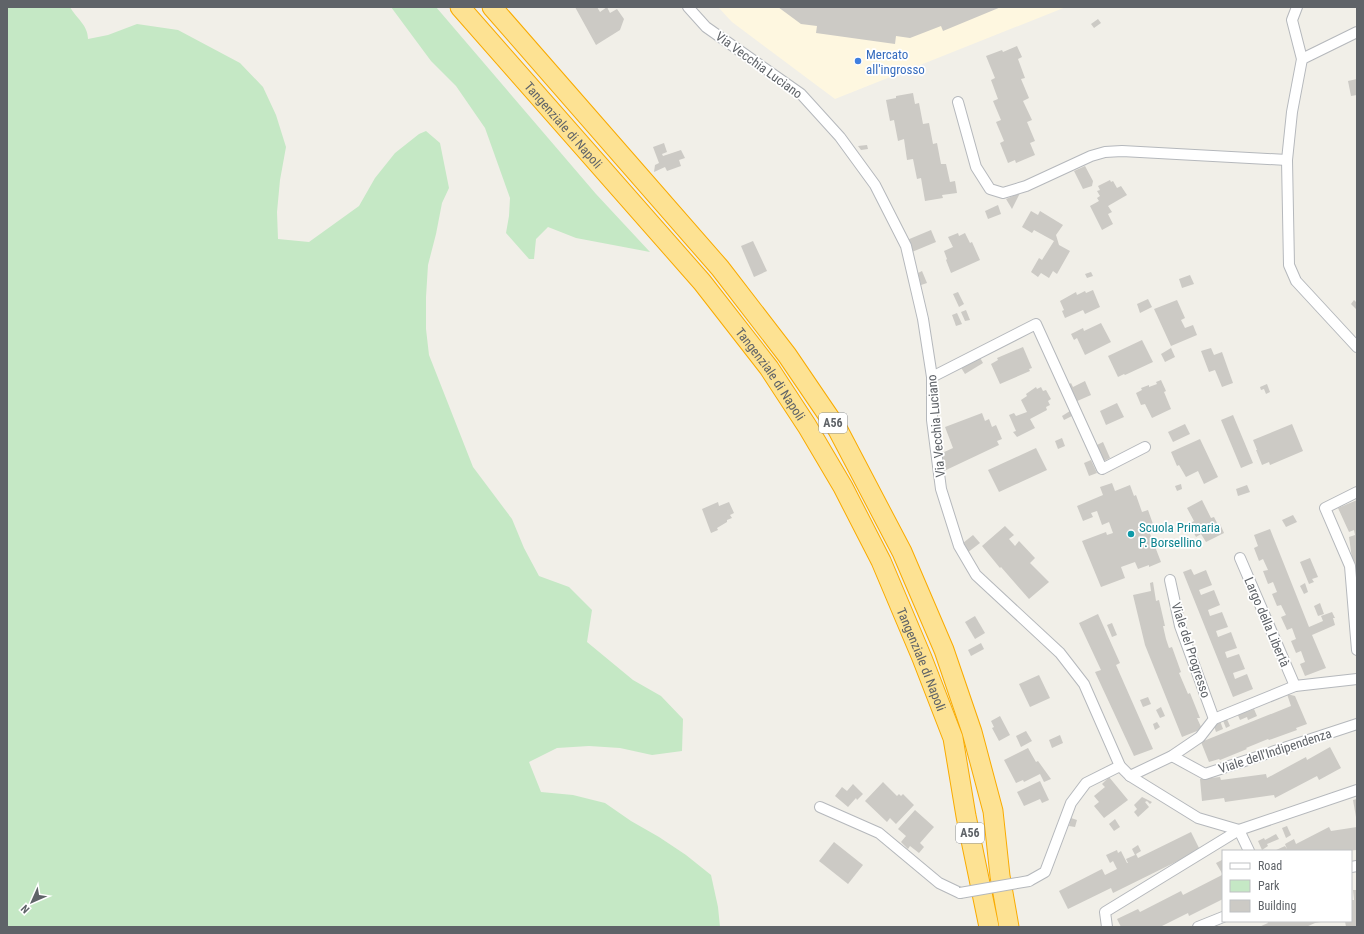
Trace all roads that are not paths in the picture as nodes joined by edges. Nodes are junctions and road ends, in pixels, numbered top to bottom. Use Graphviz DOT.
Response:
graph roads {
  1 [pos="460,7"];
  2 [pos="492,7"];
  3 [pos="688,7"];
  4 [pos="1297,7"];
  5 [pos="1357,32"];
  6 [pos="1302,59"];
  7 [pos="958,102"];
  8 [pos="1286,160"];
  9 [pos="1357,347"];
  10 [pos="932,377"];
  11 [pos="1145,447"];
  12 [pos="1357,492"];
  13 [pos="1240,558"];
  14 [pos="1170,580"];
  15 [pos="1357,650"];
  16 [pos="1357,679"];
  17 [pos="1295,686"];
  18 [pos="1214,719"];
  19 [pos="1357,724"];
  20 [pos="1172,756"];
  21 [pos="1120,766"];
  22 [pos="1130,776"];
  23 [pos="1357,790"];
  24 [pos="820,807"];
  25 [pos="1238,830"];
  26 [pos="1248,850"];
  27 [pos="1218,921"];
  28 [pos="989,927"];
  29 [pos="1009,927"];
  30 [pos="1107,927"];
  31 [pos="1198,927"];
  1 -- 28 [label="highway, Tangenziale di Napoli / A56"];
  2 -- 29 [label="highway, Tangenziale di Napoli / A56"];
  3 -- 10 [label="street, Via Vecchia Luciano"];
  4 -- 6 [label="street"];
  5 -- 6 [label="street"];
  6 -- 8 [label="street"];
  7 -- 8 [label="street"];
  8 -- 9 [label="street"];
  10 -- 11 [label="street"];
  10 -- 21 [label="street, Via Vecchia Luciano"];
  12 -- 15 [label="street"];
  13 -- 17 [label="street, Largo della Libertà"];
  14 -- 18 [label="street, Viale del Progresso"];
  16 -- 17 [label="street"];
  17 -- 18 [label="street"];
  18 -- 20 [label="street"];
  19 -- 20 [label="street, Viale dell'Indipendenza"];
  20 -- 22 [label="street"];
  21 -- 22 [label="street, Via Vecchia Luciano"];
  21 -- 24 [label="street, bridge"];
  22 -- 25 [label="street, Via Vecchia Luciano"];
  23 -- 25 [label="street"];
  25 -- 26 [label="street"];
  25 -- 30 [label="street"];
  27 -- 31 [label="street"];
}
